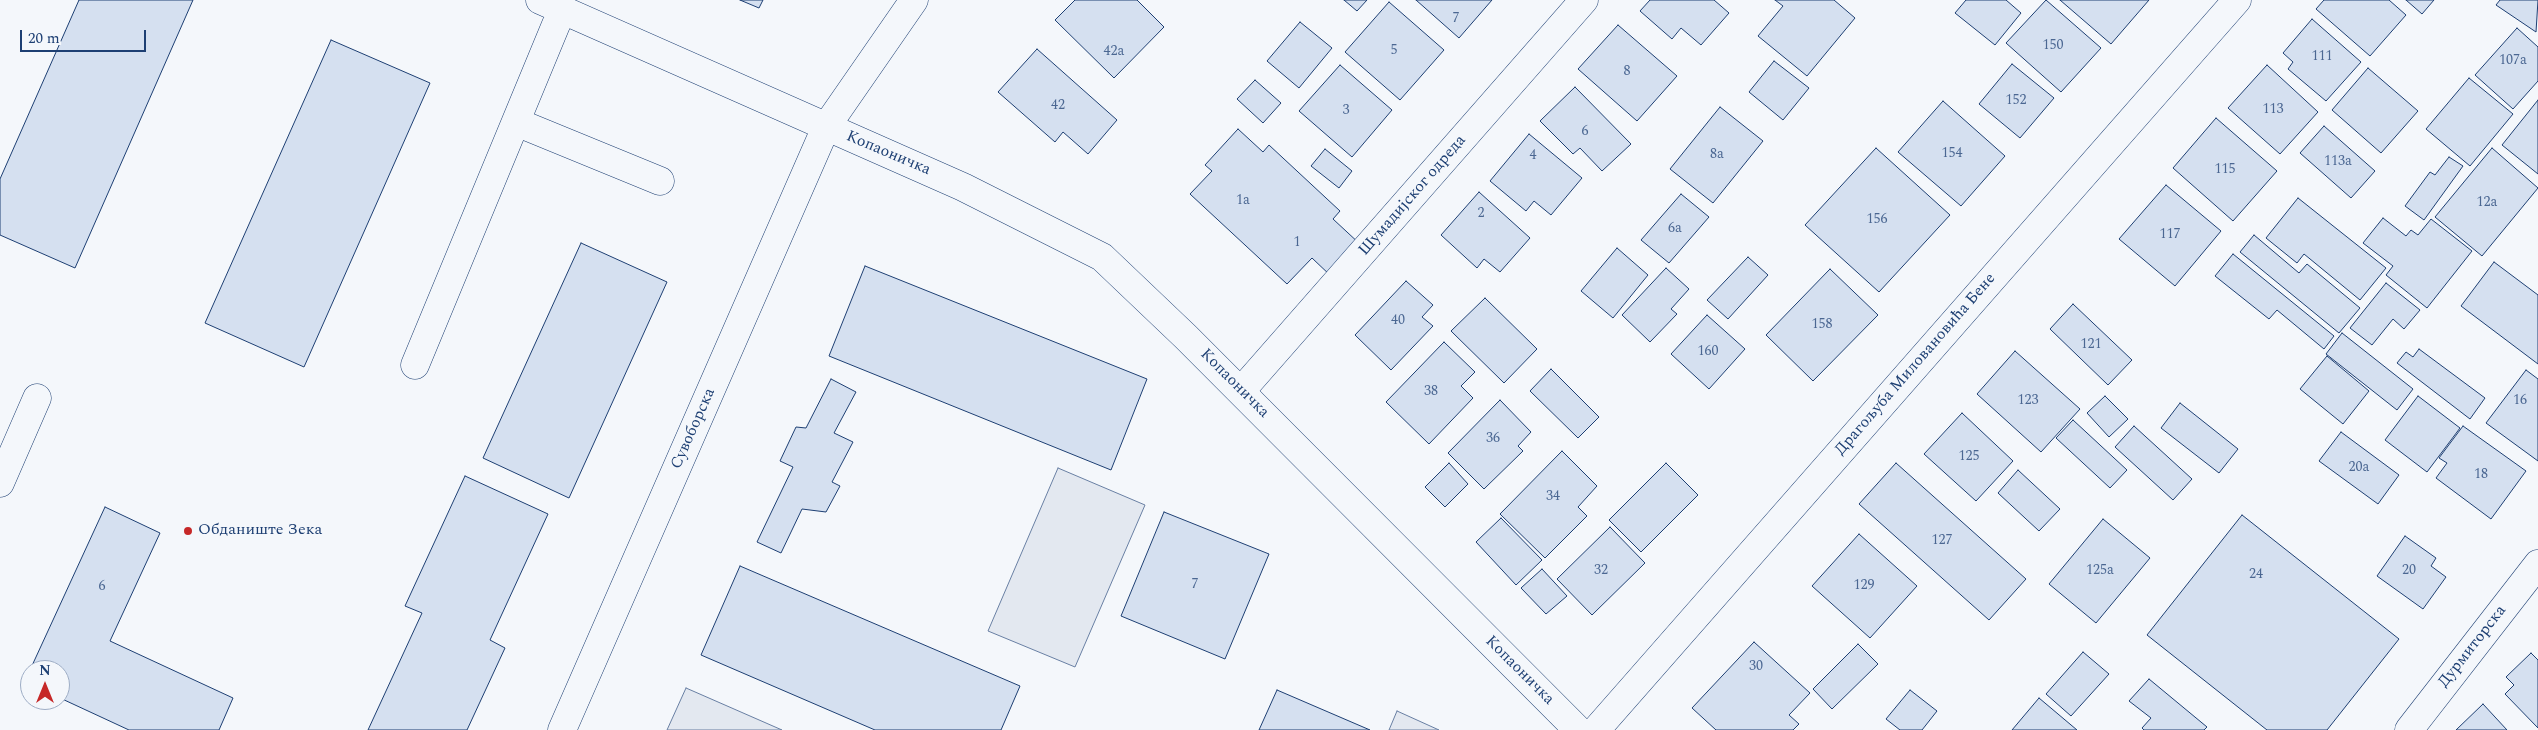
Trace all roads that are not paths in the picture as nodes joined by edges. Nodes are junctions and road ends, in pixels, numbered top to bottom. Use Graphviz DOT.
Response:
graph roads {
  1 [pos="914,0"];
  2 [pos="1584,0"];
  3 [pos="2237,0"];
  4 [pos="551,5"];
  5 [pos="516,122"];
  6 [pos="826,127"];
  7 [pos="660,181"];
  8 [pos="416,365"];
  9 [pos="1241,391"];
  10 [pos="37,398"];
  11 [pos="0,483"];
  12 [pos="2538,564"];
  13 [pos="562,730"];
  14 [pos="1578,730"];
  15 [pos="1596,730"];
  16 [pos="2409,730"];
  1 -- 6 [label="street, Копаоничка"];
  2 -- 9 [label="street, Шумадијског одреда"];
  3 -- 15 [label="street, Драгољуба Миловановића Бене"];
  4 -- 5 [label="street"];
  4 -- 6 [label="street, Копаоничка"];
  5 -- 7 [label="street"];
  5 -- 8 [label="street"];
  6 -- 9 [label="street, Копаоничка"];
  6 -- 13 [label="street, Сувоборска"];
  9 -- 14 [label="street, Копаоничка"];
  10 -- 11 [label="street"];
  12 -- 16 [label="street, Дурмиторска"];
}
